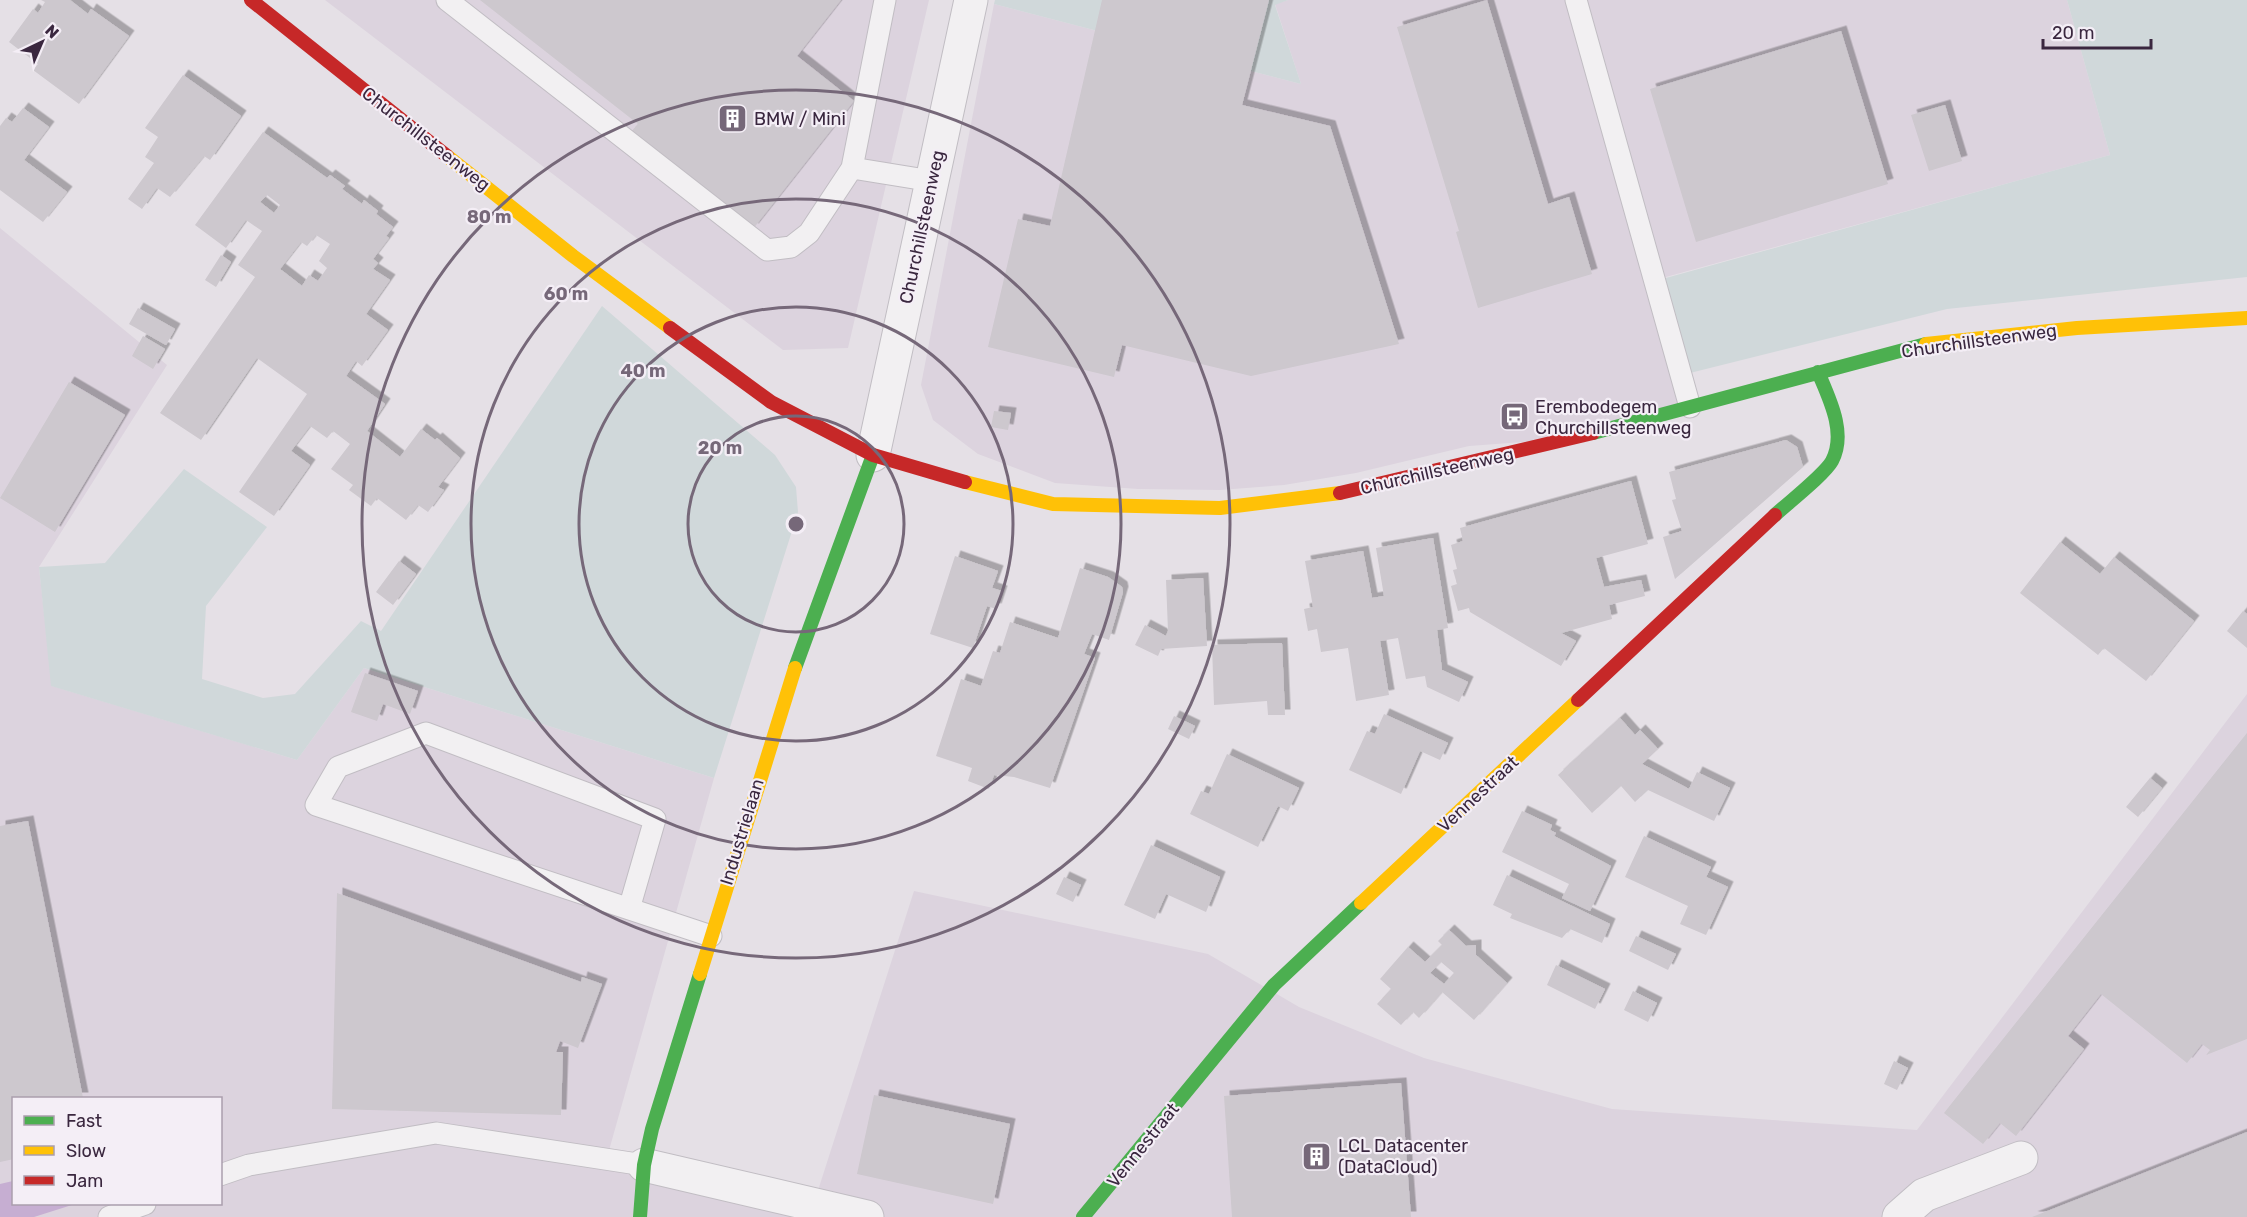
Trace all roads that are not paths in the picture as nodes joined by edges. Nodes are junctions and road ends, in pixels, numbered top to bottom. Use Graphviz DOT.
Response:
graph roads {
  1 [pos="251,0"];
  2 [pos="447,0"];
  3 [pos="885,0"];
  4 [pos="972,0"];
  5 [pos="1576,0"];
  6 [pos="852,168"];
  7 [pos="932,181"];
  8 [pos="2247,318"];
  9 [pos="1818,372"];
  10 [pos="1690,407"];
  11 [pos="873,455"];
  12 [pos="629,909"];
  13 [pos="711,936"];
  14 [pos="2021,1158"];
  15 [pos="644,1165"];
  16 [pos="222,1174"];
  17 [pos="140,1205"];
  18 [pos="109,1217"];
  19 [pos="640,1217"];
  20 [pos="867,1217"];
  21 [pos="1083,1217"];
  22 [pos="1899,1217"];
  1 -- 11 [label="street, Churchillsteenweg"];
  2 -- 6 [label="lane"];
  3 -- 6 [label="lane"];
  4 -- 7 [label="street, Churchillsteenweg"];
  5 -- 10 [label="lane"];
  6 -- 7 [label="lane"];
  7 -- 11 [label="street, Churchillsteenweg"];
  8 -- 9 [label="street, Churchillsteenweg"];
  9 -- 10 [label="street, Churchillsteenweg"];
  9 -- 21 [label="street, Vennestraat"];
  10 -- 11 [label="street, Churchillsteenweg"];
  11 -- 13 [label="street, Industrielaan"];
  12 -- 12 [label="lane"];
  12 -- 13 [label="lane"];
  13 -- 15 [label="street, Industrielaan"];
  14 -- 22 [label="street"];
  15 -- 16 [label="lane"];
  15 -- 19 [label="street, Industrielaan"];
  15 -- 20 [label="street"];
  17 -- 18 [label="lane"];
}
